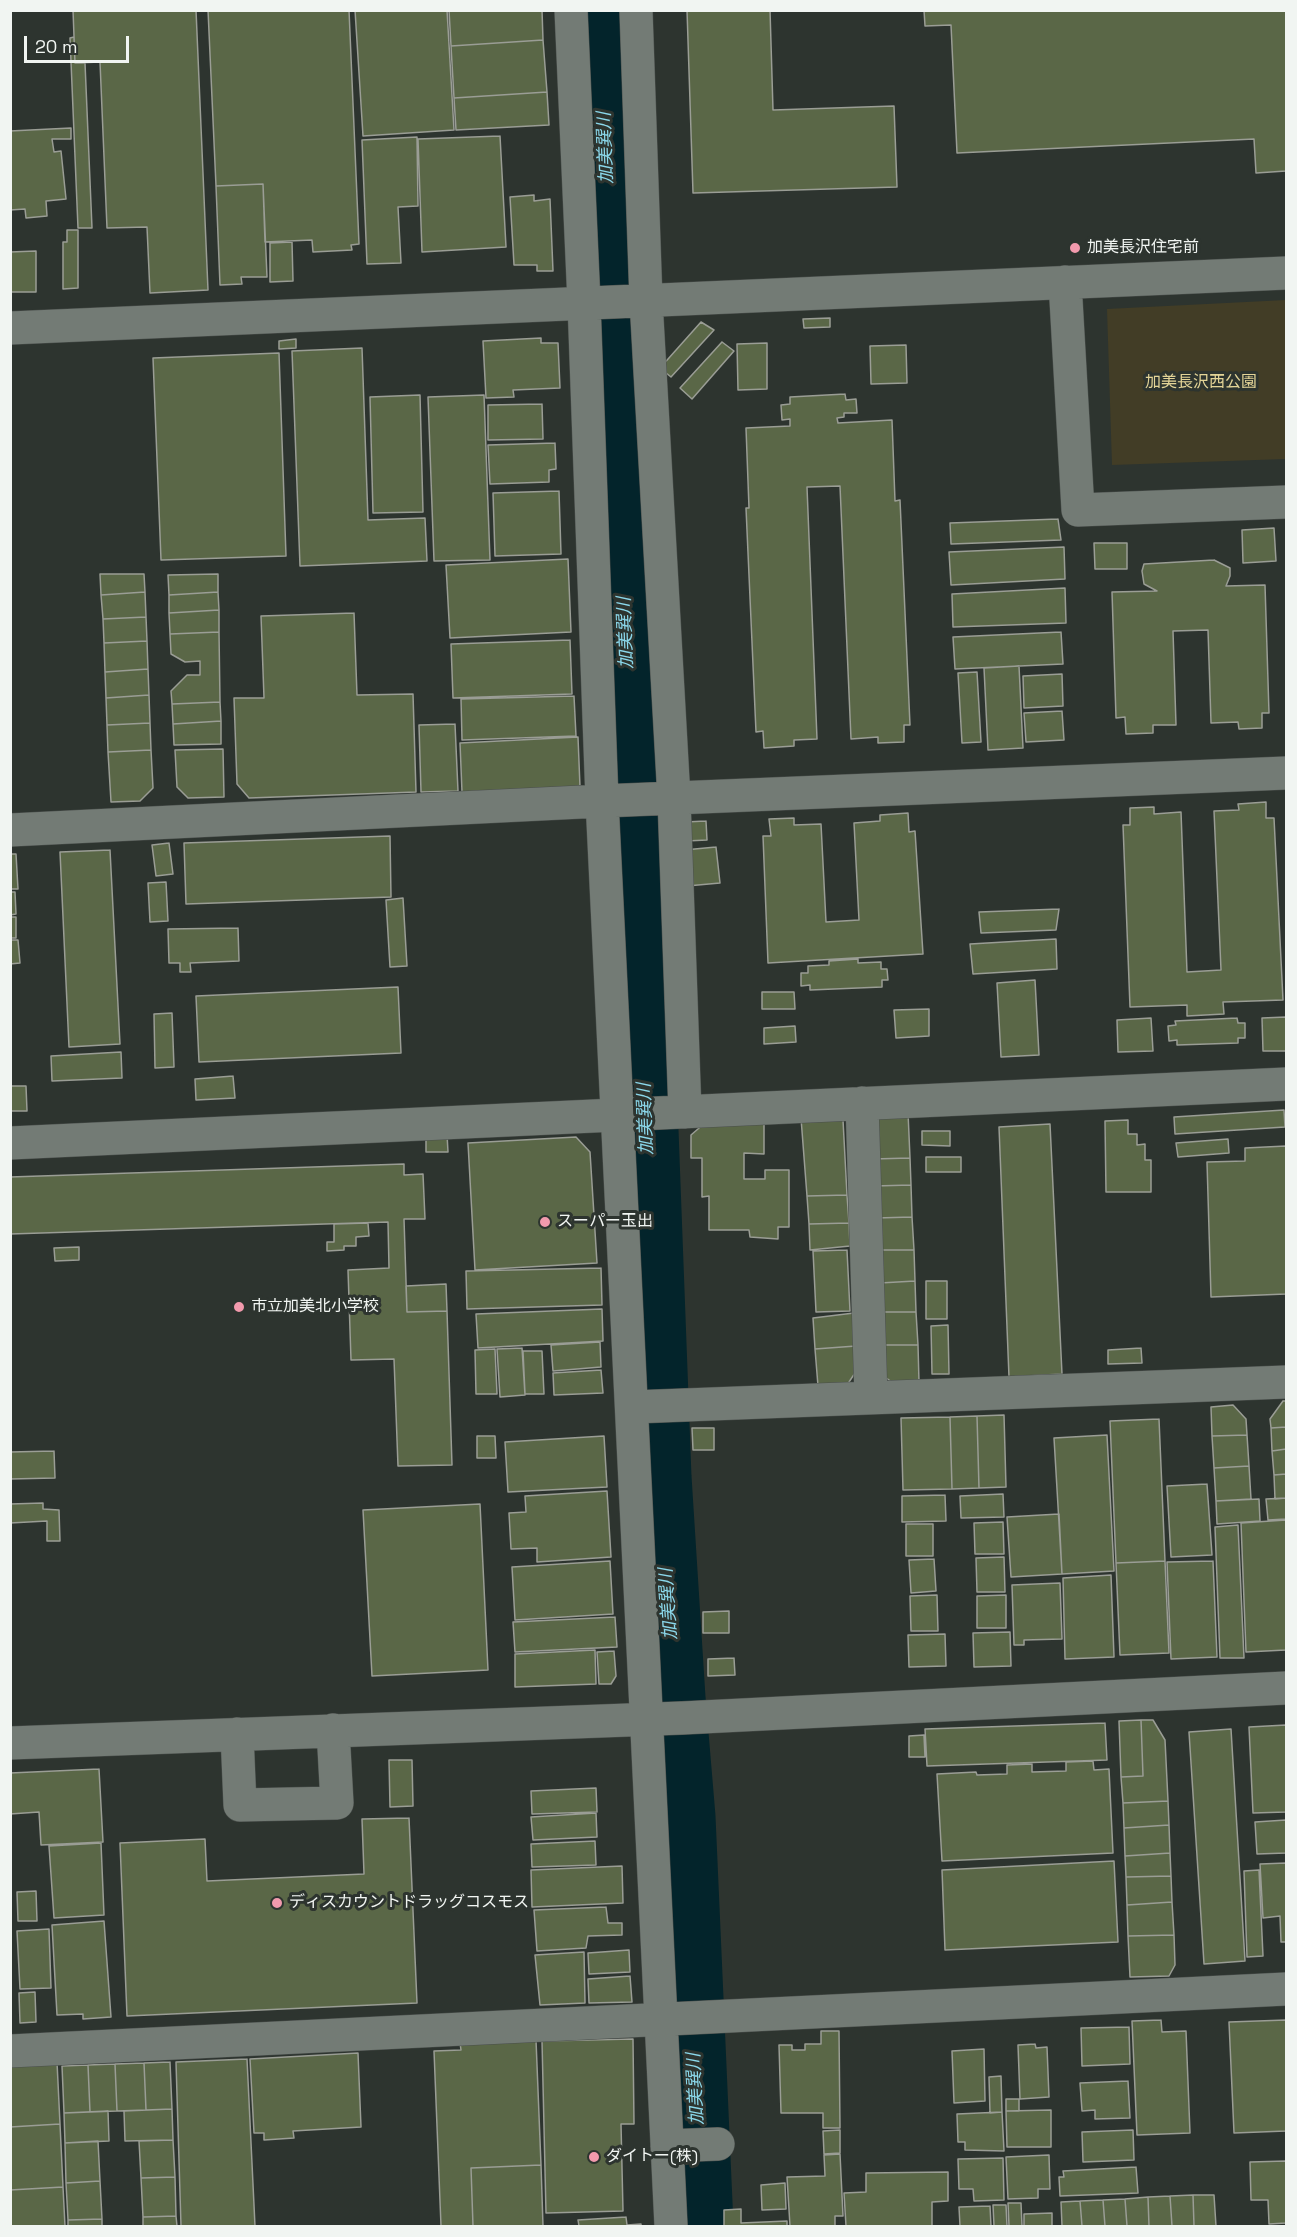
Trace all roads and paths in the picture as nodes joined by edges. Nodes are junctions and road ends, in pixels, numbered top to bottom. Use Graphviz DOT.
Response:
graph roads {
  1 [pos="571,10"];
  2 [pos="636,10"];
  3 [pos="1287,273"];
  4 [pos="1065,282"];
  5 [pos="614,301"];
  6 [pos="10,328"];
  7 [pos="1287,502"];
  8 [pos="1287,773"];
  9 [pos="665,798"];
  10 [pos="604,801"];
  11 [pos="10,830"];
  12 [pos="1287,1084"];
  13 [pos="862,1103"];
  14 [pos="680,1112"];
  15 [pos="619,1115"];
  16 [pos="10,1143"];
  17 [pos="1287,1382"];
  18 [pos="871,1397"];
  19 [pos="633,1407"];
  20 [pos="1287,1689"];
  21 [pos="666,1719"];
  22 [pos="333,1730"];
  23 [pos="237,1734"];
  24 [pos="10,1743"];
  25 [pos="1287,1989"];
  26 [pos="682,2018"];
  27 [pos="10,2051"];
  28 [pos="671,2226"];
  1 -- 5 [label="street"];
  2 -- 5 [label="street"];
  3 -- 4 [label="street"];
  4 -- 5 [label="street"];
  4 -- 7 [label="street"];
  5 -- 6 [label="street"];
  5 -- 9 [label="street"];
  5 -- 10 [label="street"];
  8 -- 9 [label="street"];
  9 -- 10 [label="street"];
  9 -- 14 [label="street"];
  10 -- 11 [label="street"];
  10 -- 15 [label="street"];
  12 -- 13 [label="street"];
  13 -- 14 [label="street"];
  13 -- 18 [label="street"];
  14 -- 15 [label="street"];
  15 -- 16 [label="street"];
  15 -- 19 [label="street"];
  17 -- 18 [label="street"];
  18 -- 19 [label="street"];
  19 -- 21 [label="street"];
  20 -- 21 [label="street"];
  21 -- 22 [label="street"];
  21 -- 26 [label="street"];
  22 -- 23 [label="street"];
  22 -- 23 [label="street"];
  23 -- 24 [label="street"];
  25 -- 26 [label="street"];
  26 -- 27 [label="street"];
  26 -- 28 [label="street"];
}
